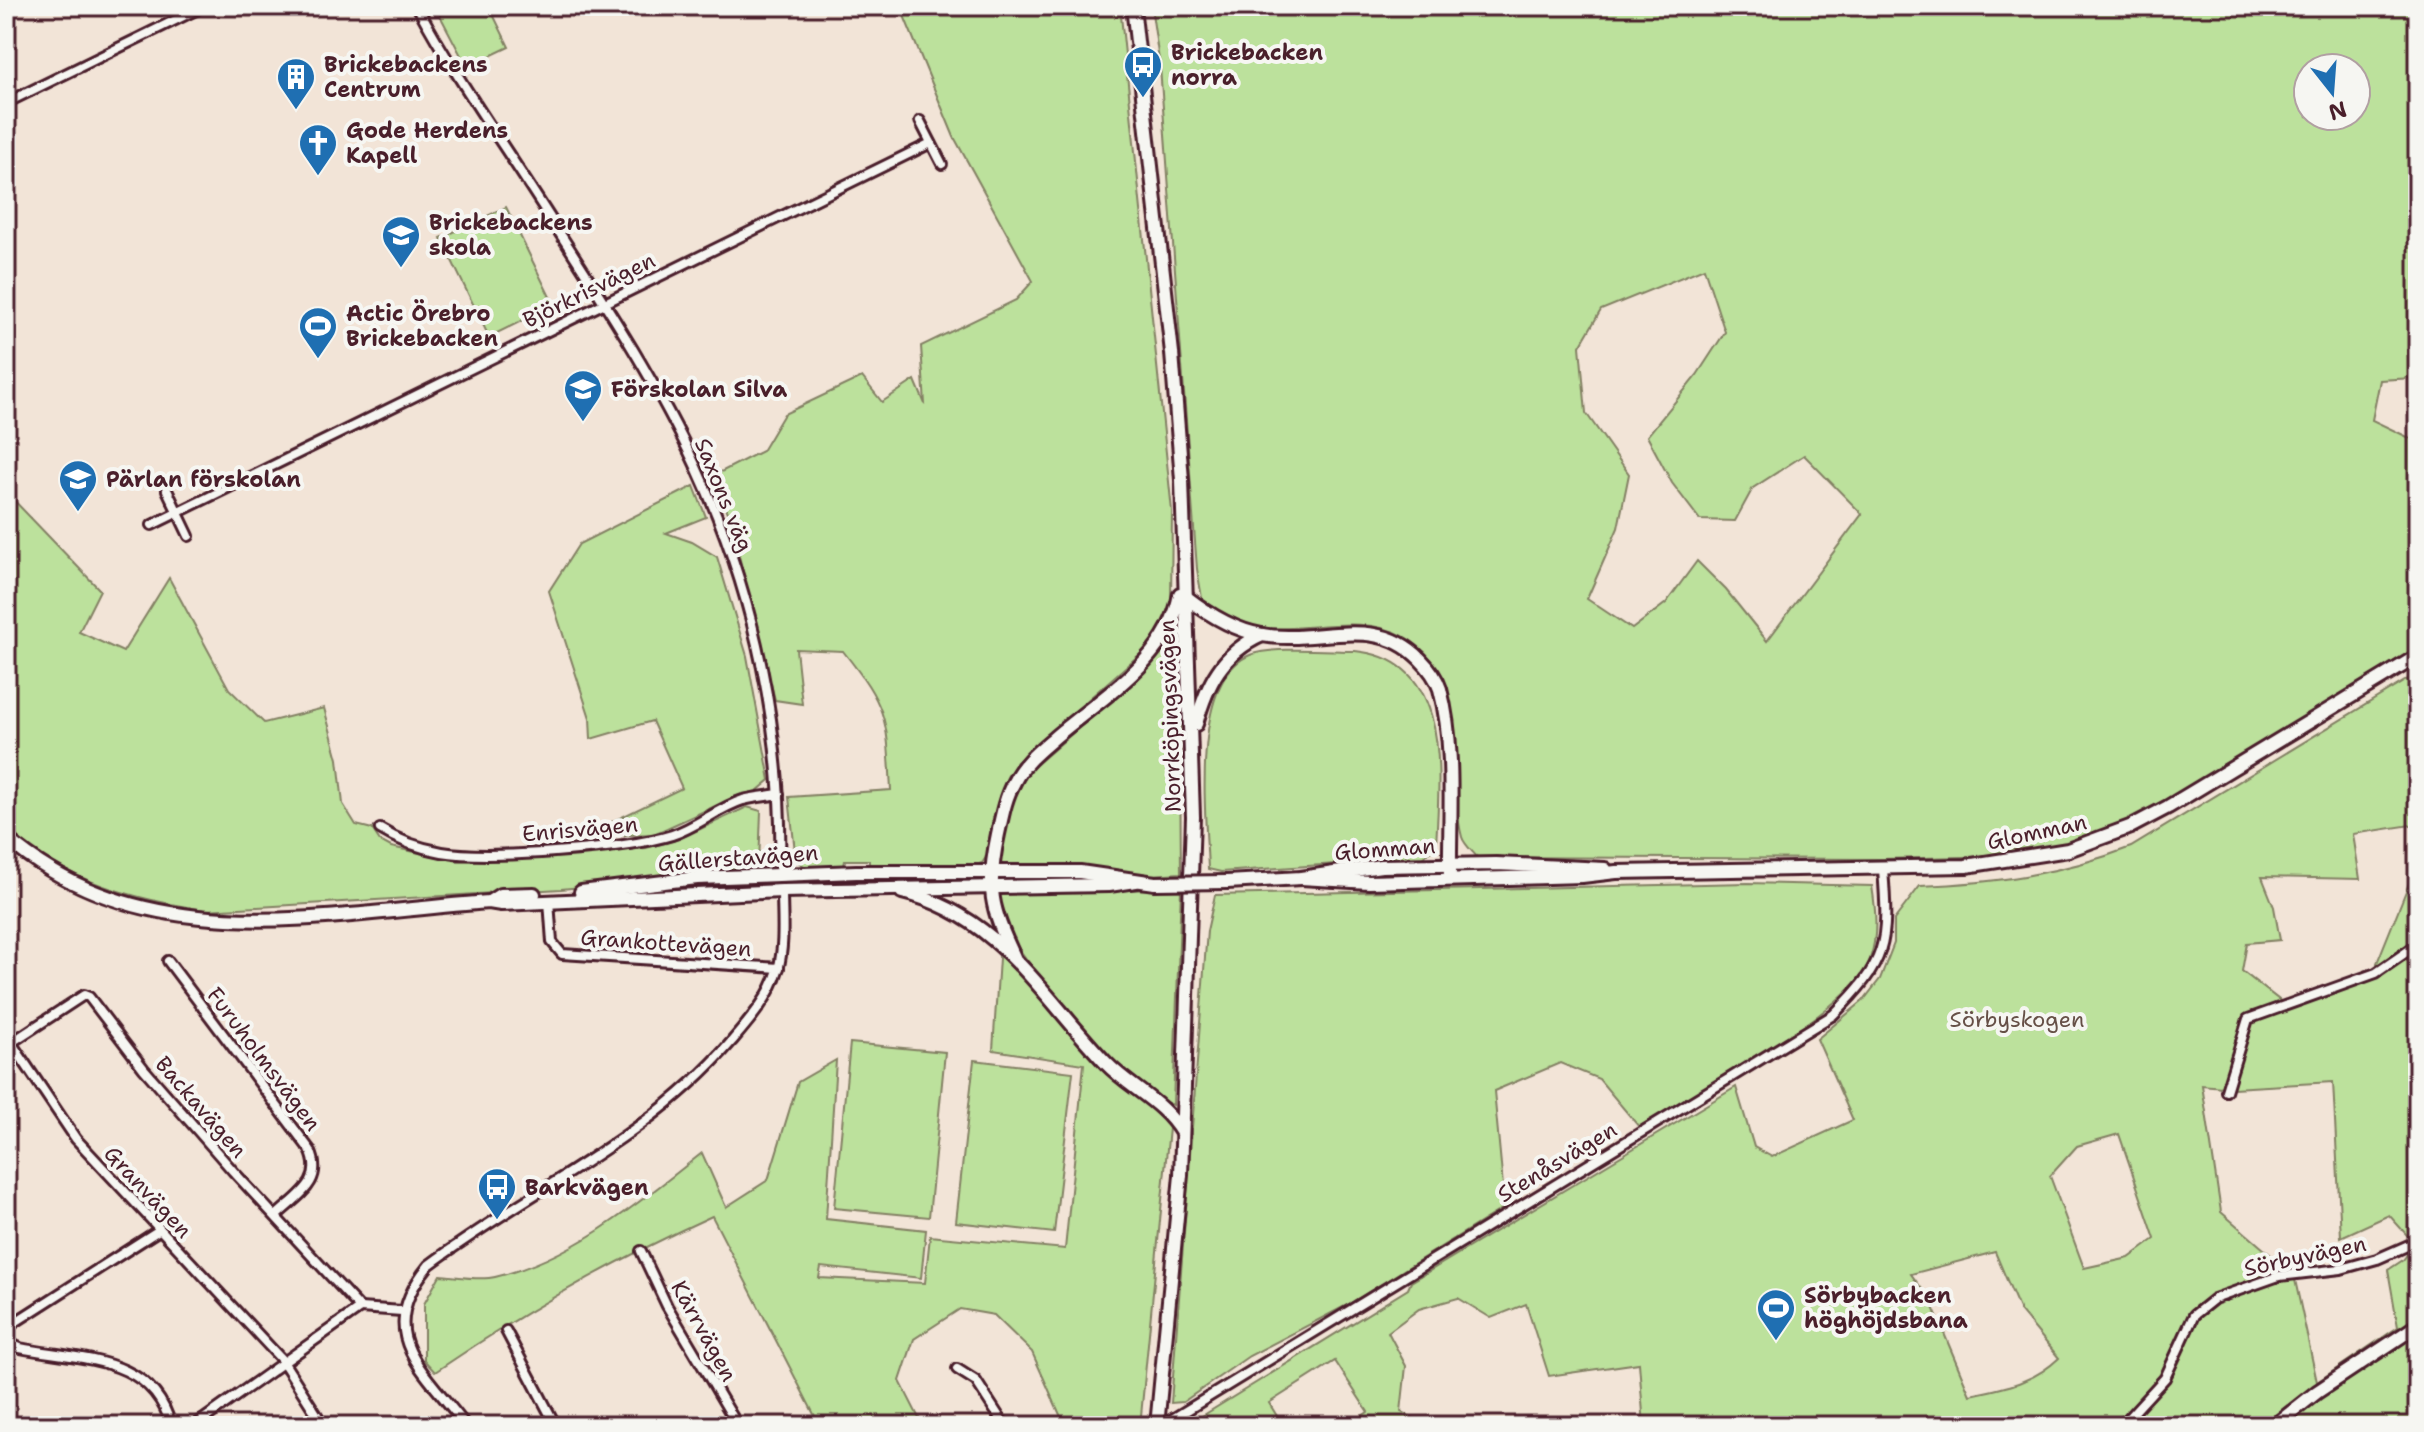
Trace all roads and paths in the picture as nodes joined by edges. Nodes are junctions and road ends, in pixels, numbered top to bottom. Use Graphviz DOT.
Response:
graph roads {
  1 [pos="204,6"];
  2 [pos="417,6"];
  3 [pos="1133,6"];
  4 [pos="6,103"];
  5 [pos="920,121"];
  6 [pos="931,143"];
  7 [pos="942,164"];
  8 [pos="604,303"];
  9 [pos="167,490"];
  10 [pos="177,512"];
  11 [pos="152,525"];
  12 [pos="189,536"];
  13 [pos="1184,574"];
  14 [pos="1186,597"];
  15 [pos="1262,635"];
  16 [pos="2418,656"];
  17 [pos="1192,739"];
  18 [pos="779,794"];
  19 [pos="380,829"];
  20 [pos="6,838"];
  21 [pos="1450,865"];
  22 [pos="1883,869"];
  23 [pos="992,872"];
  24 [pos="1616,872"];
  25 [pos="780,874"];
  26 [pos="1301,878"];
  27 [pos="1450,879"];
  28 [pos="1136,881"];
  29 [pos="991,887"];
  30 [pos="886,888"];
  31 [pos="782,891"];
  32 [pos="549,901"];
  33 [pos="489,902"];
  34 [pos="2418,944"];
  35 [pos="1014,957"];
  36 [pos="168,961"];
  37 [pos="779,968"];
  38 [pos="8,1041"];
  39 [pos="2226,1091"];
  40 [pos="1182,1133"];
  41 [pos="276,1216"];
  42 [pos="159,1230"];
  43 [pos="2418,1241"];
  44 [pos="641,1251"];
  45 [pos="360,1308"];
  46 [pos="402,1311"];
  47 [pos="2418,1325"];
  48 [pos="6,1328"];
  49 [pos="506,1331"];
  50 [pos="6,1342"];
  51 [pos="282,1360"];
  52 [pos="957,1369"];
  53 [pos="171,1426"];
  54 [pos="194,1426"];
  55 [pos="324,1426"];
  56 [pos="466,1426"];
  57 [pos="556,1426"];
  58 [pos="738,1426"];
  59 [pos="1005,1426"];
  60 [pos="1159,1426"];
  61 [pos="2121,1426"];
  62 [pos="2274,1426"];
  1 -- 4 [label="street"];
  2 -- 8 [label="street, Saxons väg"];
  3 -- 13 [label="main road, Norrköpingsvägen"];
  5 -- 6 [label="street"];
  6 -- 7 [label="street"];
  6 -- 8 [label="street, Björkrisvägen"];
  8 -- 10 [label="street, Björkrisvägen"];
  8 -- 18 [label="street, Saxons väg"];
  9 -- 10 [label="street"];
  10 -- 11 [label="street, Björkrisvägen"];
  10 -- 12 [label="street"];
  13 -- 14 [label="main road, Norrköpingsvägen"];
  13 -- 23 [label="main road"];
  14 -- 15 [label="main road"];
  14 -- 17 [label="main road, Norrköpingsvägen"];
  15 -- 17 [label="main road"];
  15 -- 21 [label="main road"];
  16 -- 22 [label="main road, Glomman"];
  17 -- 40 [label="main road, Norrköpingsvägen"];
  18 -- 19 [label="street, Enrisvägen"];
  18 -- 25 [label="street, Saxons väg"];
  20 -- 33 [label="main road, Gällerstavägen"];
  21 -- 24 [label="main road, Glomman"];
  21 -- 26 [label="main road, Glomman"];
  21 -- 27 [label="main road"];
  22 -- 24 [label="main road, Glomman"];
  22 -- 60 [label="street, Stenåsvägen"];
  23 -- 25 [label="main road, Gällerstavägen"];
  23 -- 28 [label="main road, Glomman"];
  23 -- 29 [label="main road"];
  24 -- 27 [label="main road, Glomman"];
  25 -- 31 [label="main road"];
  25 -- 33 [label="main road, Gällerstavägen"];
  26 -- 27 [label="main road, Glomman"];
  26 -- 28 [label="main road, Glomman, bridge"];
  28 -- 29 [label="main road, Glomman"];
  29 -- 30 [label="main road, Gällerstavägen"];
  29 -- 35 [label="main road"];
  30 -- 31 [label="main road, Gällerstavägen"];
  30 -- 35 [label="main road"];
  31 -- 32 [label="main road, Gällerstavägen"];
  31 -- 37 [label="street"];
  32 -- 33 [label="main road, Gällerstavägen"];
  32 -- 37 [label="street, Grankottevägen"];
  34 -- 39 [label="street"];
  35 -- 40 [label="main road"];
  36 -- 41 [label="street, Furuholmsvägen"];
  37 -- 46 [label="street"];
  38 -- 41 [label="street, Backavägen"];
  38 -- 42 [label="street, Granvägen"];
  40 -- 60 [label="main road, Norrköpingsvägen"];
  41 -- 45 [label="street, Backavägen"];
  42 -- 48 [label="street"];
  42 -- 51 [label="street, Granvägen"];
  43 -- 61 [label="street, Sörbyvägen"];
  44 -- 58 [label="street, Kärrvägen"];
  45 -- 46 [label="street"];
  45 -- 51 [label="street"];
  46 -- 56 [label="street"];
  47 -- 62 [label="main road"];
  49 -- 57 [label="street"];
  50 -- 53 [label="street"];
  51 -- 54 [label="street"];
  51 -- 55 [label="street, Granvägen"];
  52 -- 59 [label="street"];
}
